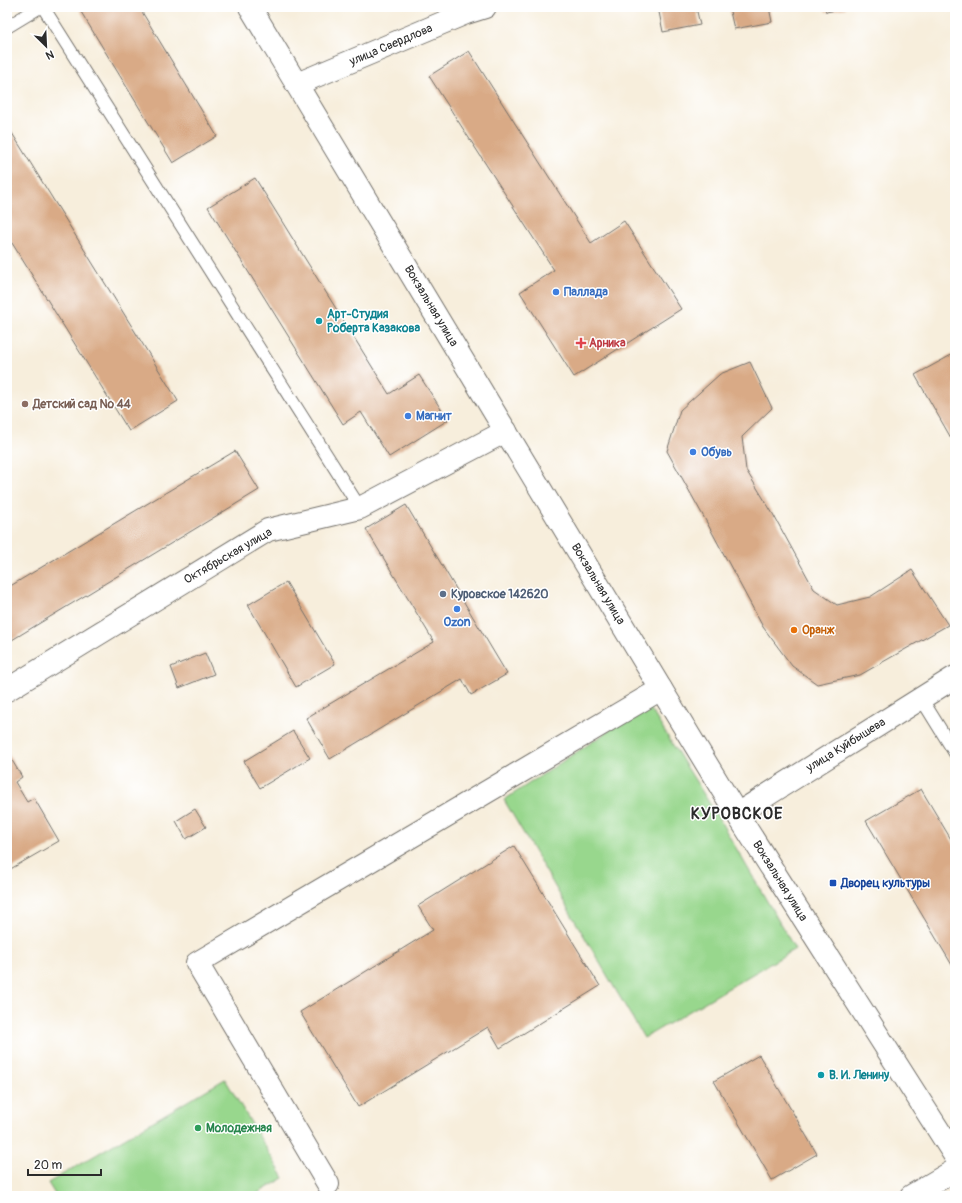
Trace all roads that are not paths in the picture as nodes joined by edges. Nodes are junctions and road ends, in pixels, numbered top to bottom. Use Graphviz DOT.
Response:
graph roads {
  1 [pos="40,7"];
  2 [pos="43,7"];
  3 [pos="250,7"];
  4 [pos="485,7"];
  5 [pos="7,27"];
  6 [pos="297,84"];
  7 [pos="506,431"];
  8 [pos="360,508"];
  9 [pos="955,677"];
  10 [pos="660,689"];
  11 [pos="7,690"];
  12 [pos="921,698"];
  13 [pos="955,753"];
  14 [pos="737,814"];
  15 [pos="955,1156"];
  16 [pos="955,1170"];
  17 [pos="328,1184"];
  18 [pos="911,1196"];
  1 -- 5 [label="lane"];
  2 -- 8 [label="lane"];
  3 -- 6 [label="street, Вокзальная улица"];
  4 -- 6 [label="street, улица Свердлова"];
  6 -- 7 [label="street, Вокзальная улица"];
  7 -- 8 [label="street, Октябрьская улица"];
  7 -- 10 [label="street, Вокзальная улица"];
  8 -- 11 [label="street, Октябрьская улица"];
  9 -- 12 [label="street, улица Куйбышева"];
  10 -- 14 [label="street, Вокзальная улица"];
  10 -- 17 [label="street"];
  12 -- 13 [label="lane"];
  12 -- 14 [label="street, улица Куйбышева"];
  14 -- 15 [label="street, Вокзальная улица"];
  16 -- 18 [label="street"];
}
